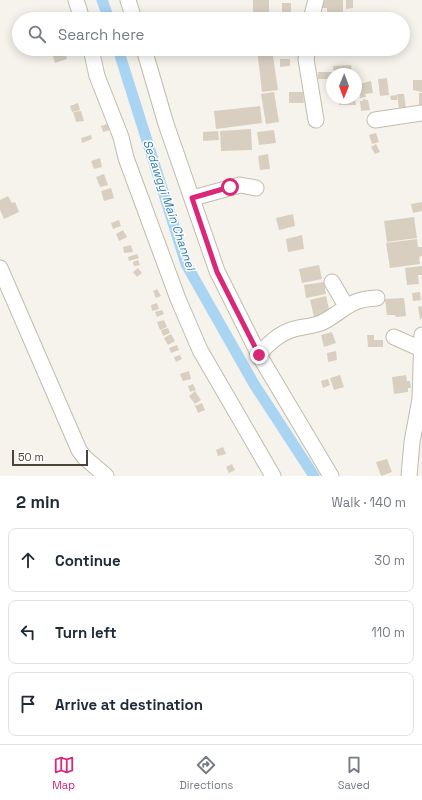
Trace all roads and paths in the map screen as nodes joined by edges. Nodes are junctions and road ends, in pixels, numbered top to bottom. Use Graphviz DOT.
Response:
graph roads {
  1 [pos="76,0"];
  2 [pos="128,0"];
  3 [pos="316,0"];
  4 [pos="80,12"];
  5 [pos="132,12"];
  6 [pos="313,12"];
  7 [pos="93,56"];
  8 [pos="146,56"];
  9 [pos="307,56"];
  10 [pos="422,113"];
  11 [pos="316,120"];
  12 [pos="376,120"];
  13 [pos="256,188"];
  14 [pos="192,198"];
  15 [pos="0,268"];
  16 [pos="332,282"];
  17 [pos="377,298"];
  18 [pos="346,306"];
  19 [pos="394,337"];
  20 [pos="421,342"];
  21 [pos="259,355"];
  22 [pos="106,476"];
  23 [pos="273,476"];
  24 [pos="331,476"];
  25 [pos="409,476"];
  1 -- 4 [label="street"];
  2 -- 5 [label="street"];
  3 -- 6 [label="street"];
  7 -- 23 [label="street"];
  8 -- 14 [label="street"];
  9 -- 11 [label="street"];
  10 -- 12 [label="street"];
  13 -- 14 [label="street"];
  14 -- 21 [label="street"];
  15 -- 22 [label="street"];
  16 -- 18 [label="street"];
  17 -- 18 [label="street"];
  18 -- 21 [label="street"];
  19 -- 20 [label="street"];
  20 -- 25 [label="street"];
  21 -- 24 [label="street"];
}
